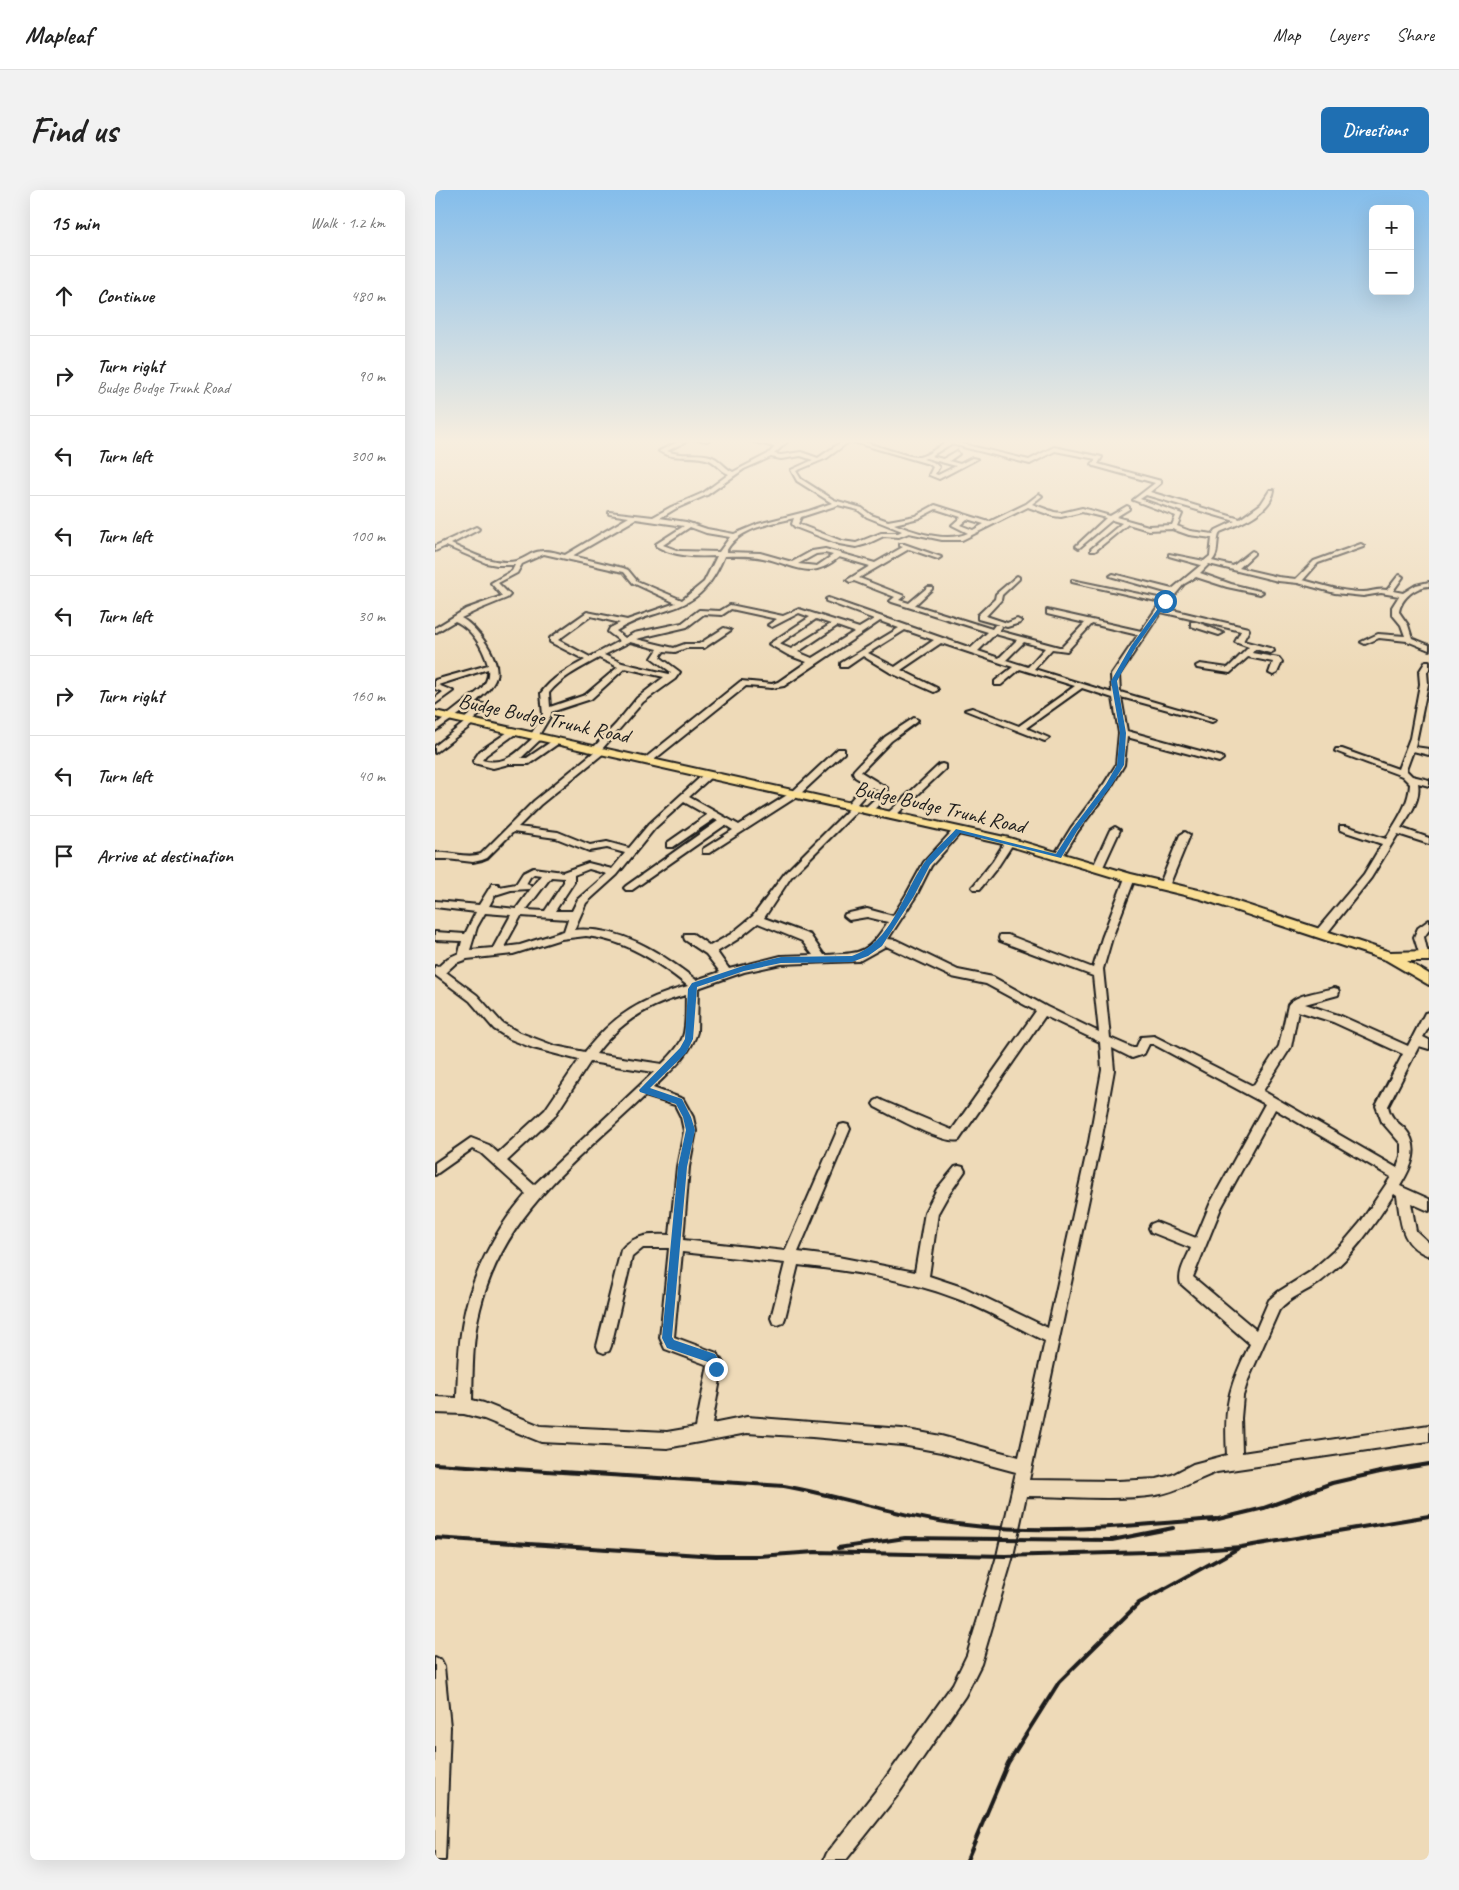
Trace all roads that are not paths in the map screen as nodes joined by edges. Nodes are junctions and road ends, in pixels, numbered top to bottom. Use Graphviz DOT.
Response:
graph roads {
  1 [pos="798,516"];
  2 [pos="634,517"];
  3 [pos="658,517"];
  4 [pos="793,517"];
  5 [pos="872,517"];
  6 [pos="915,517"];
  7 [pos="966,517"];
  8 [pos="970,517"];
  9 [pos="1004,517"];
  10 [pos="1102,517"];
  11 [pos="1112,517"];
  12 [pos="1179,517"];
  13 [pos="1226,517"];
  14 [pos="1249,517"];
  15 [pos="1109,519"];
  16 [pos="653,520"];
  17 [pos="1240,521"];
  18 [pos="889,523"];
  19 [pos="1126,523"];
  20 [pos="990,524"];
  21 [pos="689,525"];
  22 [pos="1174,527"];
  23 [pos="476,529"];
  24 [pos="908,531"];
  25 [pos="972,532"];
  26 [pos="736,536"];
  27 [pos="1215,536"];
  28 [pos="877,537"];
  29 [pos="446,544"];
  30 [pos="1079,546"];
  31 [pos="1361,546"];
  32 [pos="908,547"];
  33 [pos="435,549"];
  34 [pos="1093,550"];
  35 [pos="1252,553"];
  36 [pos="838,554"];
  37 [pos="1171,554"];
  38 [pos="721,555"];
  39 [pos="566,557"];
  40 [pos="938,557"];
  41 [pos="519,563"];
  42 [pos="1206,563"];
  43 [pos="793,564"];
  44 [pos="874,565"];
  45 [pos="1235,568"];
  46 [pos="1195,574"];
  47 [pos="1113,576"];
  48 [pos="1400,576"];
  49 [pos="1017,578"];
  50 [pos="1074,581"];
  51 [pos="1298,581"];
  52 [pos="1429,584"];
  53 [pos="930,588"];
  54 [pos="1174,592"];
  55 [pos="1260,592"];
  56 [pos="1389,592"];
  57 [pos="1404,595"];
  58 [pos="828,600"];
  59 [pos="683,602"];
  60 [pos="910,606"];
  61 [pos="1161,608"];
  62 [pos="816,616"];
  63 [pos="455,618"];
  64 [pos="783,618"];
  65 [pos="880,618"];
  66 [pos="1017,621"];
  67 [pos="628,622"];
  68 [pos="1091,622"];
  69 [pos="837,623"];
  70 [pos="1002,624"];
  71 [pos="439,625"];
  72 [pos="771,625"];
  73 [pos="800,626"];
  74 [pos="905,627"];
  75 [pos="727,630"];
  76 [pos="435,631"];
  77 [pos="859,631"];
  78 [pos="1144,631"];
  79 [pos="994,632"];
  80 [pos="1219,633"];
  81 [pos="820,634"];
  82 [pos="1409,639"];
  83 [pos="626,640"];
  84 [pos="940,640"];
  85 [pos="1023,640"];
  86 [pos="1365,642"];
  87 [pos="1253,646"];
  88 [pos="1050,647"];
  89 [pos="1429,648"];
  90 [pos="664,649"];
  91 [pos="1270,651"];
  92 [pos="972,652"];
  93 [pos="791,653"];
  94 [pos="862,653"];
  95 [pos="1247,654"];
  96 [pos="593,658"];
  97 [pos="1000,661"];
  98 [pos="813,662"];
  99 [pos="1429,663"];
  100 [pos="844,664"];
  101 [pos="491,666"];
  102 [pos="623,666"];
  103 [pos="1019,666"];
  104 [pos="1200,666"];
  105 [pos="1029,670"];
  106 [pos="894,671"];
  107 [pos="1273,673"];
  108 [pos="672,676"];
  109 [pos="998,683"];
  110 [pos="435,685"];
  111 [pos="1080,686"];
  112 [pos="934,690"];
  113 [pos="1116,695"];
  114 [pos="435,702"];
  115 [pos="469,702"];
  116 [pos="547,710"];
  117 [pos="969,710"];
  118 [pos="435,714"];
  119 [pos="449,718"];
  120 [pos="914,720"];
  121 [pos="1212,720"];
  122 [pos="469,722"];
  123 [pos="1021,728"];
  124 [pos="435,729"];
  125 [pos="1123,733"];
  126 [pos="527,735"];
  127 [pos="1045,738"];
  128 [pos="558,741"];
  129 [pos="1410,748"];
  130 [pos="435,750"];
  131 [pos="599,750"];
  132 [pos="841,751"];
  133 [pos="1339,751"];
  134 [pos="1429,752"];
  135 [pos="1219,759"];
  136 [pos="513,761"];
  137 [pos="647,761"];
  138 [pos="942,767"];
  139 [pos="708,775"];
  140 [pos="1406,775"];
  141 [pos="871,782"];
  142 [pos="1429,783"];
  143 [pos="795,794"];
  144 [pos="683,798"];
  145 [pos="854,807"];
  146 [pos="868,810"];
  147 [pos="714,815"];
  148 [pos="891,815"];
  149 [pos="724,821"];
  150 [pos="1343,828"];
  151 [pos="511,829"];
  152 [pos="739,829"];
  153 [pos="958,830"];
  154 [pos="1115,830"];
  155 [pos="1397,830"];
  156 [pos="1185,835"];
  157 [pos="1429,841"];
  158 [pos="1009,842"];
  159 [pos="1389,843"];
  160 [pos="671,846"];
  161 [pos="706,851"];
  162 [pos="631,852"];
  163 [pos="435,856"];
  164 [pos="1058,857"];
  165 [pos="1098,867"];
  166 [pos="548,873"];
  167 [pos="614,873"];
  168 [pos="569,874"];
  169 [pos="1130,878"];
  170 [pos="1164,886"];
  171 [pos="519,887"];
  172 [pos="977,887"];
  173 [pos="629,888"];
  174 [pos="536,890"];
  175 [pos="435,904"];
  176 [pos="481,910"];
  177 [pos="519,913"];
  178 [pos="548,915"];
  179 [pos="575,915"];
  180 [pos="849,916"];
  181 [pos="757,919"];
  182 [pos="895,920"];
  183 [pos="1429,924"];
  184 [pos="568,934"];
  185 [pos="1320,934"];
  186 [pos="435,936"];
  187 [pos="689,937"];
  188 [pos="469,938"];
  189 [pos="1004,938"];
  190 [pos="879,944"];
  191 [pos="710,951"];
  192 [pos="496,953"];
  193 [pos="463,956"];
  194 [pos="1427,956"];
  195 [pos="1390,957"];
  196 [pos="822,958"];
  197 [pos="437,971"];
  198 [pos="727,974"];
  199 [pos="1099,974"];
  200 [pos="1427,979"];
  201 [pos="693,987"];
  202 [pos="1334,992"];
  203 [pos="1294,1005"];
  204 [pos="1043,1010"];
  205 [pos="1429,1016"];
  206 [pos="1106,1042"];
  207 [pos="1423,1042"];
  208 [pos="1410,1052"];
  209 [pos="587,1058"];
  210 [pos="664,1069"];
  211 [pos="643,1090"];
  212 [pos="1255,1093"];
  213 [pos="1272,1103"];
  214 [pos="879,1104"];
  215 [pos="844,1129"];
  216 [pos="498,1161"];
  217 [pos="435,1170"];
  218 [pos="959,1171"];
  219 [pos="1400,1176"];
  220 [pos="1397,1190"];
  221 [pos="534,1193"];
  222 [pos="1429,1205"];
  223 [pos="1156,1228"];
  224 [pos="677,1243"];
  225 [pos="1199,1245"];
  226 [pos="1429,1250"];
  227 [pos="791,1258"];
  228 [pos="921,1280"];
  229 [pos="778,1318"];
  230 [pos="1052,1337"];
  231 [pos="1258,1341"];
  232 [pos="604,1346"];
  233 [pos="435,1405"];
  234 [pos="464,1406"];
  235 [pos="1429,1432"];
  236 [pos="702,1434"];
  237 [pos="1235,1461"];
  238 [pos="1024,1466"];
  239 [pos="1019,1488"];
  240 [pos="435,1667"];
  241 [pos="435,1860"];
  242 [pos="834,1860"];
  1 -- 28 [label="street"];
  2 -- 16 [label="street"];
  2 -- 39 [label="street"];
  3 -- 16 [label="street"];
  4 -- 26 [label="street"];
  5 -- 18 [label="street"];
  6 -- 18 [label="street"];
  7 -- 25 [label="street"];
  8 -- 20 [label="street"];
  9 -- 20 [label="street"];
  10 -- 15 [label="street"];
  11 -- 15 [label="street"];
  12 -- 22 [label="street"];
  13 -- 17 [label="street"];
  14 -- 17 [label="street"];
  15 -- 19 [label="street"];
  15 -- 30 [label="street"];
  16 -- 21 [label="street"];
  17 -- 27 [label="street"];
  18 -- 24 [label="street"];
  19 -- 22 [label="street"];
  19 -- 34 [label="street"];
  20 -- 25 [label="street"];
  21 -- 26 [label="street"];
  21 -- 38 [label="street"];
  22 -- 27 [label="street"];
  23 -- 29 [label="street"];
  24 -- 25 [label="street"];
  24 -- 28 [label="street"];
  26 -- 38 [label="street"];
  27 -- 42 [label="street"];
  28 -- 32 [label="street"];
  29 -- 33 [label="street"];
  29 -- 41 [label="street"];
  31 -- 51 [label="street"];
  32 -- 40 [label="street"];
  32 -- 44 [label="street"];
  35 -- 45 [label="street"];
  36 -- 43 [label="street"];
  36 -- 43 [label="street"];
  36 -- 44 [label="street"];
  37 -- 42 [label="street"];
  38 -- 43 [label="street"];
  38 -- 59 [label="street"];
  39 -- 41 [label="street"];
  39 -- 59 [label="street"];
  41 -- 63 [label="street"];
  42 -- 45 [label="street"];
  42 -- 46 [label="street"];
  44 -- 60 [label="street"];
  45 -- 51 [label="street"];
  46 -- 54 [label="street"];
  46 -- 55 [label="street"];
  47 -- 54 [label="street"];
  48 -- 56 [label="street"];
  49 -- 70 [label="street"];
  50 -- 61 [label="street"];
  51 -- 56 [label="street"];
  52 -- 57 [label="street"];
  53 -- 60 [label="street"];
  54 -- 61 [label="street"];
  56 -- 57 [label="street"];
  57 -- 82 [label="street"];
  58 -- 65 [label="street"];
  59 -- 67 [label="street"];
  60 -- 79 [label="street"];
  61 -- 78 [label="street"];
  61 -- 80 [label="street"];
  61 -- 87 [label="street"];
  62 -- 64 [label="street"];
  62 -- 69 [label="street"];
  62 -- 73 [label="street"];
  63 -- 71 [label="street"];
  63 -- 101 [label="street"];
  64 -- 72 [label="street"];
  64 -- 73 [label="street"];
  64 -- 83 [label="street"];
  65 -- 74 [label="street"];
  65 -- 77 [label="street"];
  66 -- 70 [label="street"];
  67 -- 83 [label="street"];
  67 -- 96 [label="street"];
  68 -- 78 [label="street"];
  68 -- 78 [label="street"];
  68 -- 88 [label="street"];
  69 -- 77 [label="street"];
  69 -- 81 [label="street"];
  70 -- 79 [label="street"];
  71 -- 76 [label="street"];
  73 -- 81 [label="street"];
  73 -- 93 [label="street"];
  74 -- 84 [label="street"];
  74 -- 94 [label="street"];
  75 -- 90 [label="street"];
  77 -- 98 [label="street"];
  78 -- 113 [label="street"];
  79 -- 85 [label="street"];
  79 -- 92 [label="street"];
  81 -- 93 [label="street"];
  82 -- 86 [label="street"];
  82 -- 89 [label="street"];
  83 -- 90 [label="street"];
  83 -- 96 [label="street"];
  84 -- 92 [label="street"];
  84 -- 106 [label="street"];
  85 -- 88 [label="street"];
  85 -- 97 [label="street"];
  87 -- 91 [label="street"];
  87 -- 95 [label="street"];
  88 -- 105 [label="street"];
  90 -- 108 [label="street"];
  92 -- 97 [label="street"];
  93 -- 98 [label="street"];
  94 -- 100 [label="street"];
  94 -- 106 [label="street"];
  95 -- 104 [label="street"];
  95 -- 107 [label="street"];
  96 -- 102 [label="street"];
  96 -- 116 [label="street"];
  97 -- 103 [label="street"];
  98 -- 137 [label="street"];
  99 -- 129 [label="street"];
  101 -- 110 [label="street"];
  101 -- 115 [label="street"];
  102 -- 108 [label="street"];
  102 -- 116 [label="street"];
  103 -- 105 [label="street"];
  103 -- 109 [label="street"];
  105 -- 111 [label="street"];
  106 -- 112 [label="street"];
  108 -- 131 [label="street"];
  110 -- 114 [label="street"];
  111 -- 113 [label="street"];
  111 -- 123 [label="street"];
  113 -- 121 [label="street"];
  113 -- 125 [label="street"];
  115 -- 119 [label="street"];
  115 -- 122 [label="street"];
  116 -- 126 [label="street"];
  117 -- 123 [label="street"];
  118 -- 119 [label="main road, Budge Budge Trunk Road"];
  119 -- 122 [label="main road, Budge Budge Trunk Road"];
  119 -- 124 [label="street"];
  120 -- 141 [label="street"];
  122 -- 126 [label="main road, Budge Budge Trunk Road"];
  122 -- 130 [label="street"];
  123 -- 127 [label="street"];
  125 -- 135 [label="street"];
  125 -- 164 [label="street"];
  126 -- 128 [label="main road, Budge Budge Trunk Road"];
  126 -- 136 [label="street"];
  126 -- 136 [label="street"];
  128 -- 131 [label="main road, Budge Budge Trunk Road"];
  128 -- 136 [label="street"];
  129 -- 134 [label="street"];
  129 -- 140 [label="street"];
  131 -- 137 [label="main road, Budge Budge Trunk Road"];
  131 -- 151 [label="street"];
  132 -- 143 [label="street"];
  133 -- 140 [label="street"];
  137 -- 139 [label="main road, Budge Budge Trunk Road"];
  138 -- 148 [label="street"];
  139 -- 143 [label="main road, Budge Budge Trunk Road"];
  139 -- 144 [label="street"];
  140 -- 142 [label="street"];
  140 -- 155 [label="street"];
  141 -- 145 [label="street"];
  141 -- 146 [label="street"];
  143 -- 145 [label="main road, Budge Budge Trunk Road"];
  143 -- 152 [label="street"];
  144 -- 147 [label="street"];
  144 -- 162 [label="street"];
  145 -- 146 [label="main road, Budge Budge Trunk Road"];
  145 -- 181 [label="street"];
  146 -- 148 [label="main road, Budge Budge Trunk Road"];
  147 -- 149 [label="street"];
  147 -- 160 [label="street"];
  148 -- 153 [label="main road, Budge Budge Trunk Road"];
  149 -- 152 [label="street"];
  149 -- 173 [label="street"];
  150 -- 159 [label="street"];
  151 -- 162 [label="street"];
  151 -- 163 [label="street"];
  152 -- 161 [label="street"];
  153 -- 158 [label="main road, Budge Budge Trunk Road"];
  153 -- 182 [label="street"];
  154 -- 165 [label="street"];
  155 -- 157 [label="street"];
  155 -- 159 [label="street"];
  156 -- 170 [label="street"];
  158 -- 164 [label="main road, Budge Budge Trunk Road"];
  158 -- 172 [label="street"];
  159 -- 185 [label="street"];
  162 -- 167 [label="street"];
  164 -- 165 [label="main road, Budge Budge Trunk Road"];
  165 -- 169 [label="main road, Budge Budge Trunk Road"];
  166 -- 168 [label="street"];
  166 -- 171 [label="street"];
  166 -- 174 [label="street"];
  167 -- 168 [label="street"];
  167 -- 179 [label="street"];
  168 -- 178 [label="street"];
  169 -- 170 [label="main road, Budge Budge Trunk Road"];
  169 -- 199 [label="street"];
  170 -- 185 [label="main road, Budge Budge Trunk Road"];
  171 -- 174 [label="street"];
  171 -- 176 [label="street"];
  174 -- 177 [label="street"];
  175 -- 176 [label="street"];
  176 -- 177 [label="street"];
  176 -- 188 [label="street"];
  177 -- 178 [label="street"];
  177 -- 192 [label="street"];
  178 -- 179 [label="street"];
  179 -- 184 [label="street"];
  180 -- 182 [label="street"];
  181 -- 191 [label="street"];
  181 -- 196 [label="street"];
  182 -- 190 [label="street"];
  183 -- 194 [label="street"];
  184 -- 192 [label="street"];
  184 -- 201 [label="street"];
  185 -- 195 [label="main road, Budge Budge Trunk Road"];
  186 -- 188 [label="street"];
  187 -- 191 [label="street"];
  188 -- 193 [label="street"];
  189 -- 199 [label="street"];
  190 -- 196 [label="street"];
  190 -- 204 [label="street"];
  191 -- 198 [label="street"];
  192 -- 193 [label="street"];
  193 -- 197 [label="street"];
  194 -- 195 [label="main road, Budge Budge Trunk Road"];
  194 -- 200 [label="main road"];
  195 -- 200 [label="main road"];
  196 -- 198 [label="street"];
  197 -- 209 [label="street"];
  198 -- 201 [label="street"];
  199 -- 206 [label="street"];
  201 -- 209 [label="street"];
  201 -- 210 [label="street"];
  202 -- 203 [label="street"];
  203 -- 208 [label="street"];
  203 -- 212 [label="street"];
  204 -- 206 [label="street"];
  204 -- 214 [label="street"];
  205 -- 207 [label="street"];
  206 -- 212 [label="street"];
  206 -- 230 [label="street"];
  207 -- 208 [label="street"];
  208 -- 219 [label="street"];
  209 -- 210 [label="street"];
  209 -- 216 [label="street"];
  210 -- 211 [label="street"];
  211 -- 221 [label="street"];
  211 -- 224 [label="street"];
  212 -- 213 [label="street"];
  213 -- 219 [label="street"];
  213 -- 225 [label="street"];
  215 -- 227 [label="street"];
  216 -- 217 [label="street"];
  216 -- 221 [label="street"];
  218 -- 228 [label="street"];
  219 -- 220 [label="street"];
  220 -- 222 [label="street"];
  220 -- 226 [label="street"];
  220 -- 231 [label="street"];
  221 -- 234 [label="street"];
  223 -- 225 [label="street"];
  224 -- 227 [label="street"];
  224 -- 232 [label="street"];
  224 -- 236 [label="street"];
  225 -- 231 [label="street"];
  227 -- 228 [label="street"];
  227 -- 229 [label="street"];
  228 -- 230 [label="street"];
  230 -- 238 [label="street"];
  231 -- 237 [label="street"];
  233 -- 234 [label="street"];
  234 -- 236 [label="street"];
  235 -- 237 [label="street"];
  236 -- 238 [label="street"];
  237 -- 239 [label="street"];
  238 -- 239 [label="street"];
  239 -- 242 [label="street"];
  240 -- 241 [label="street"];
}
